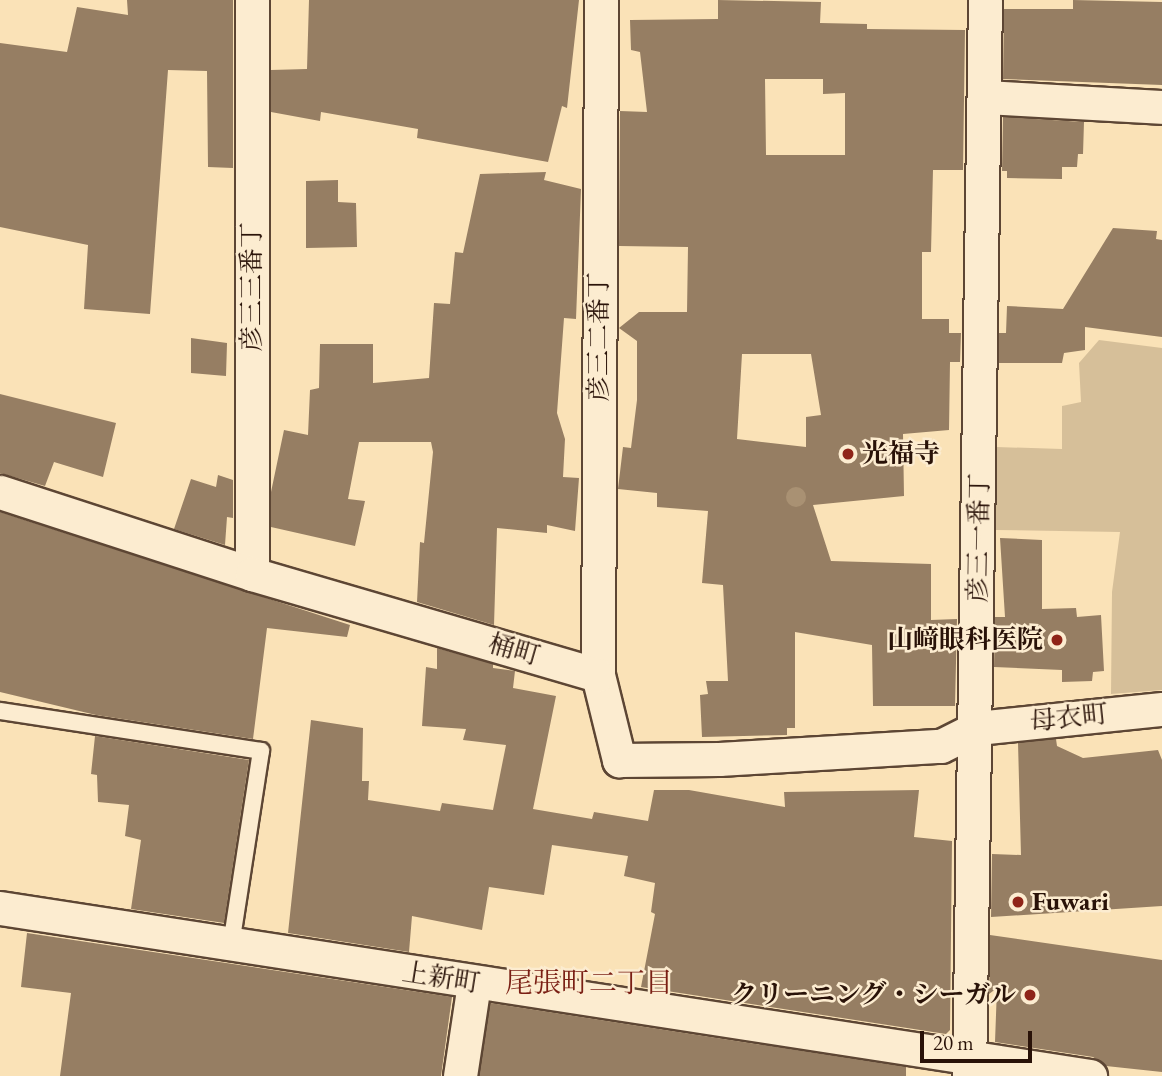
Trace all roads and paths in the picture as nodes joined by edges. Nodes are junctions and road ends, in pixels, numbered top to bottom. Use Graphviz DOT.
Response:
graph roads {
  1 [pos="252,0"];
  2 [pos="601,0"];
  3 [pos="985,0"];
  4 [pos="984,97"];
  5 [pos="1162,107"];
  6 [pos="0,492"];
  7 [pos="252,573"];
  8 [pos="597,675"];
  9 [pos="1162,709"];
  10 [pos="0,711"];
  11 [pos="977,728"];
  12 [pos="0,908"];
  13 [pos="231,945"];
  14 [pos="474,984"];
  15 [pos="969,1068"];
  16 [pos="460,1076"];
  17 [pos="1090,1076"];
  1 -- 7 [label="street, 彦三三番丁"];
  2 -- 8 [label="street, 彦三二番丁"];
  3 -- 4 [label="street, 彦三一番丁"];
  4 -- 5 [label="street"];
  4 -- 11 [label="street, 彦三一番丁"];
  6 -- 7 [label="street, 桶町"];
  7 -- 8 [label="street, 桶町"];
  8 -- 11 [label="street"];
  9 -- 11 [label="street, 母衣町"];
  10 -- 13 [label="lane"];
  11 -- 15 [label="street, 彦三一番丁"];
  12 -- 13 [label="street, 上新町"];
  13 -- 14 [label="street, 上新町"];
  14 -- 15 [label="street, 上新町"];
  14 -- 16 [label="street"];
  15 -- 17 [label="street, 上新町"];
}
